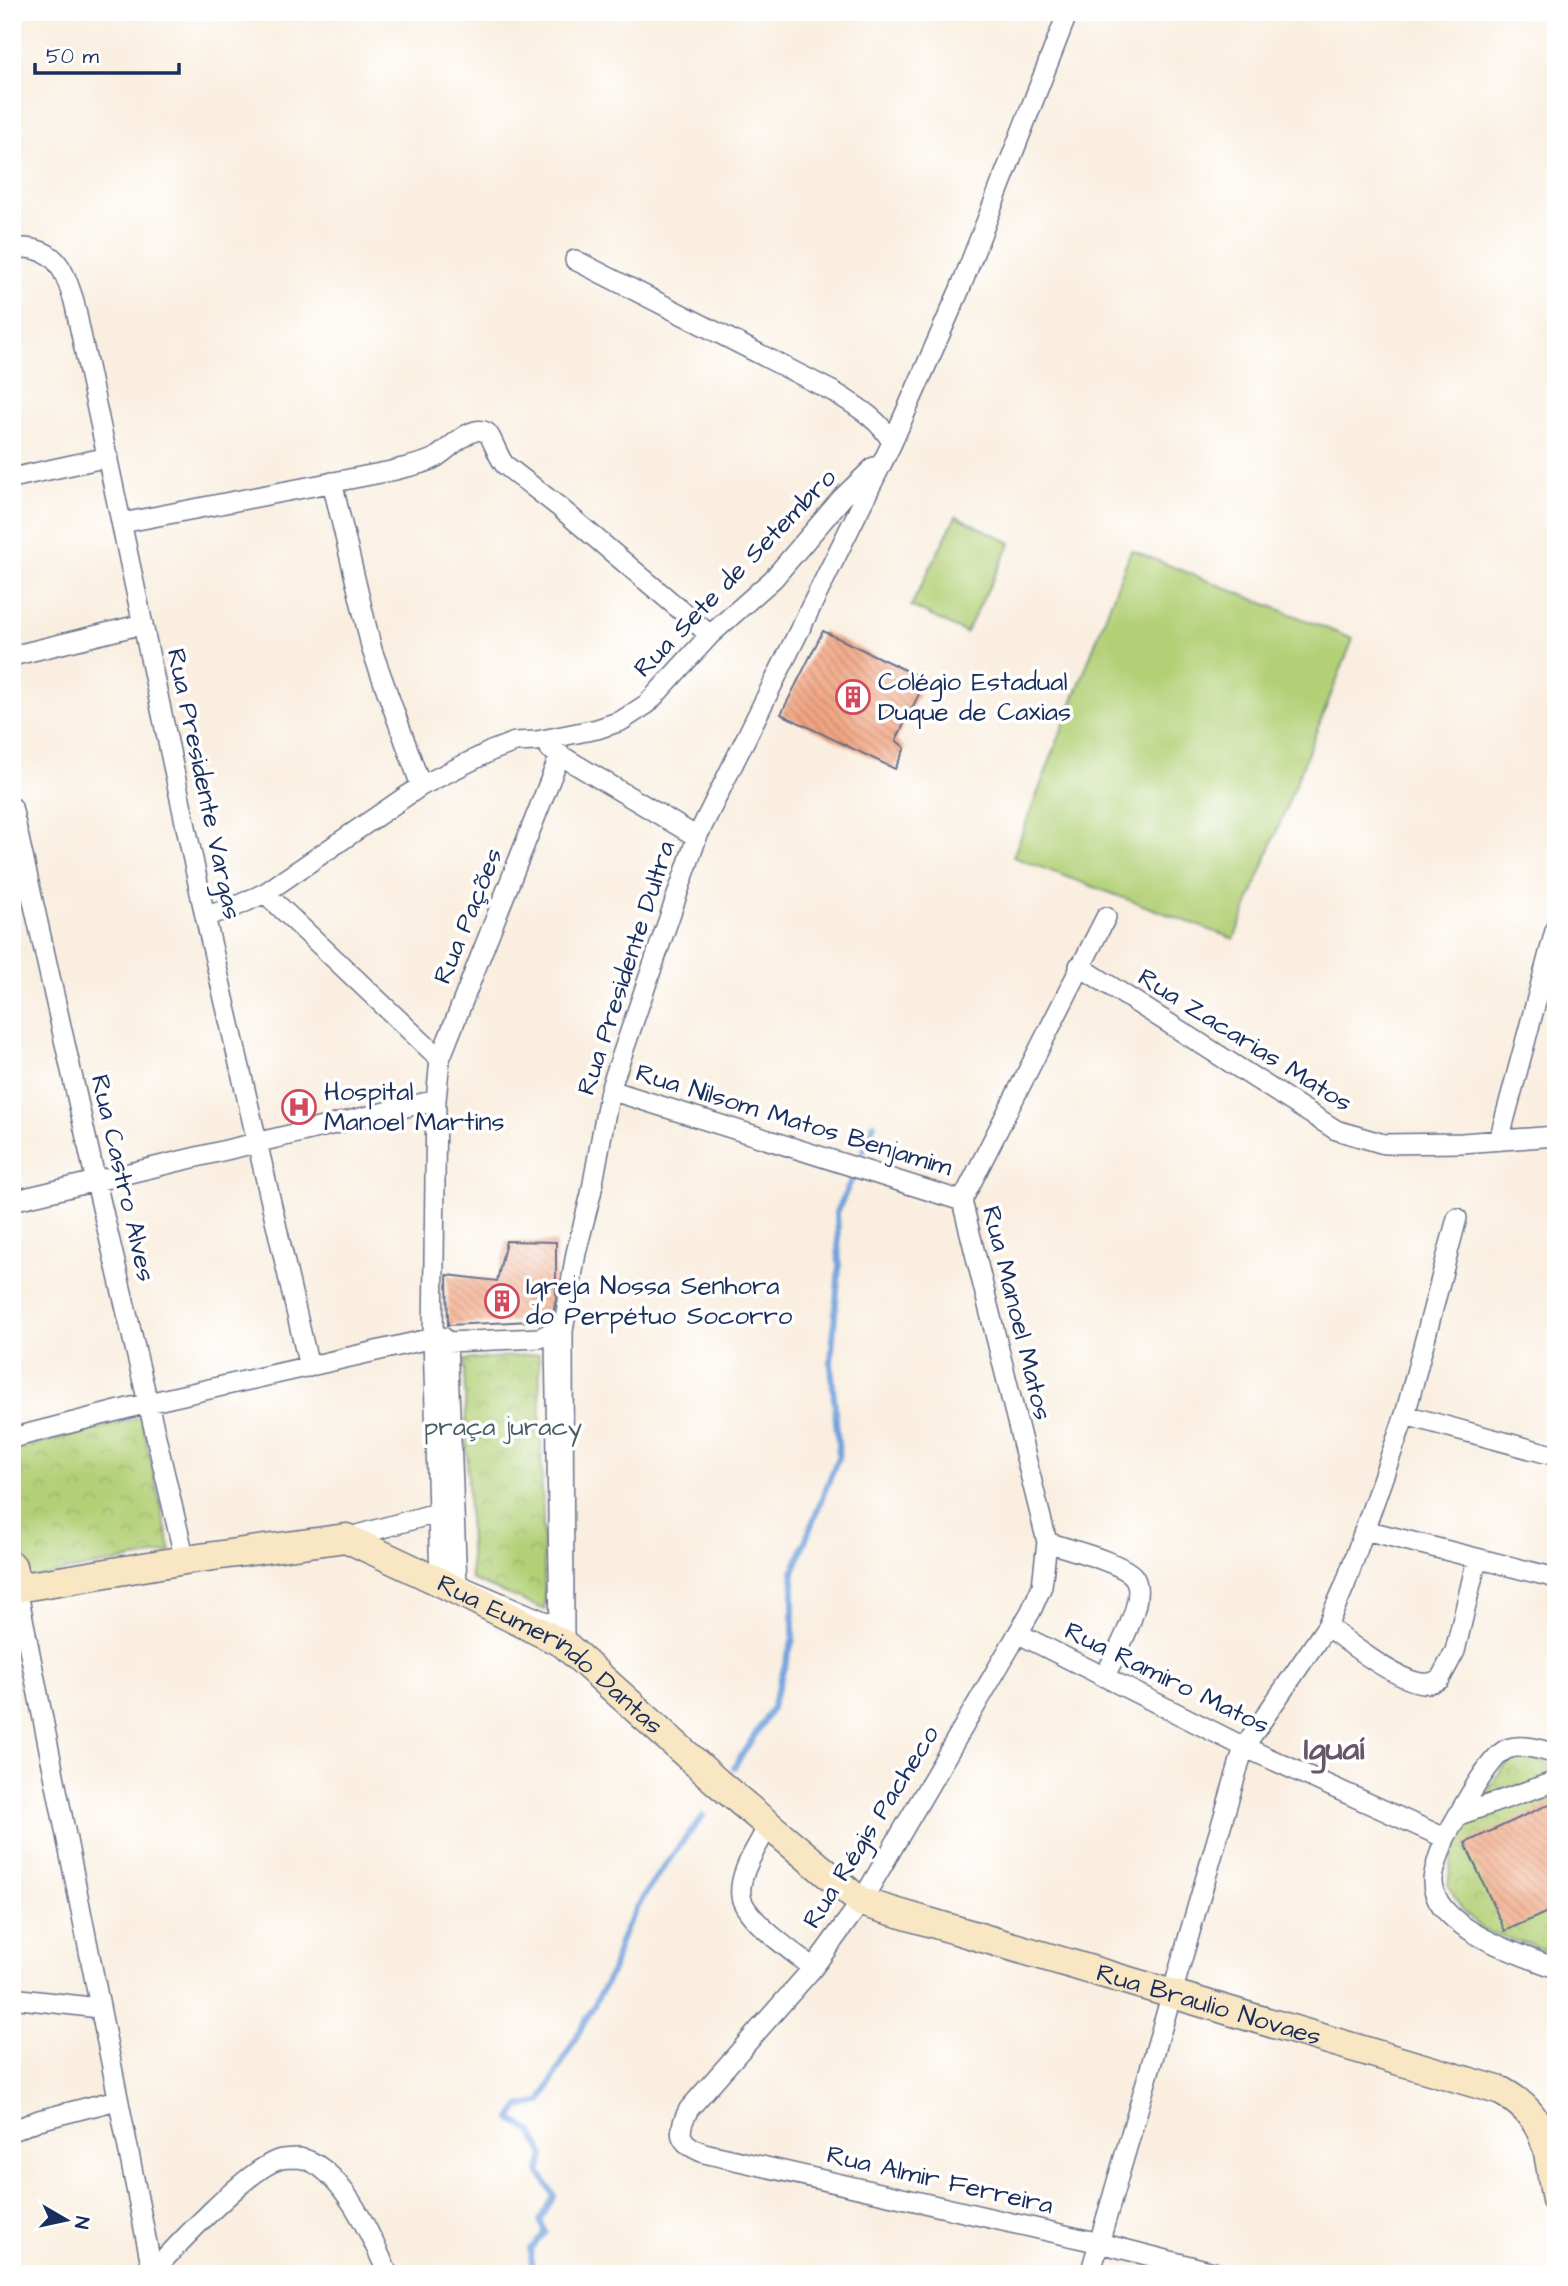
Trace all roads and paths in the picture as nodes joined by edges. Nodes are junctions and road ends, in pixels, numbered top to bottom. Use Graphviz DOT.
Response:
graph roads {
  1 [pos="1068,12"];
  2 [pos="12,248"];
  3 [pos="575,260"];
  4 [pos="889,450"];
  5 [pos="108,457"];
  6 [pos="12,478"];
  7 [pos="332,482"];
  8 [pos="122,523"];
  9 [pos="143,624"];
  10 [pos="710,635"];
  11 [pos="12,656"];
  12 [pos="537,741"];
  13 [pos="560,755"];
  14 [pos="421,786"];
  15 [pos="12,807"];
  16 [pos="697,837"];
  17 [pos="265,893"];
  18 [pos="205,916"];
  19 [pos="1106,917"];
  20 [pos="1556,927"];
  21 [pos="1079,966"];
  22 [pos="440,1059"];
  23 [pos="610,1090"];
  24 [pos="436,1100"];
  25 [pos="1556,1136"];
  26 [pos="1499,1140"];
  27 [pos="257,1144"];
  28 [pos="96,1182"];
  29 [pos="12,1201"];
  30 [pos="962,1201"];
  31 [pos="1457,1218"];
  32 [pos="558,1331"];
  33 [pos="433,1338"];
  34 [pos="309,1367"];
  35 [pos="148,1404"];
  36 [pos="1405,1415"];
  37 [pos="12,1438"];
  38 [pos="1556,1456"];
  39 [pos="440,1512"];
  40 [pos="1365,1530"];
  41 [pos="346,1538"];
  42 [pos="1047,1542"];
  43 [pos="1477,1559"];
  44 [pos="185,1560"];
  45 [pos="1556,1578"];
  46 [pos="14,1582"];
  47 [pos="440,1582"];
  48 [pos="1327,1626"];
  49 [pos="1019,1634"];
  50 [pos="564,1644"];
  51 [pos="1104,1677"];
  52 [pos="1244,1747"];
  53 [pos="1555,1750"];
  54 [pos="1556,1781"];
  55 [pos="1459,1815"];
  56 [pos="768,1826"];
  57 [pos="1445,1838"];
  58 [pos="861,1902"];
  59 [pos="813,1968"];
  60 [pos="1556,1968"];
  61 [pos="1171,1992"];
  62 [pos="12,1998"];
  63 [pos="99,2008"];
  64 [pos="117,2100"];
  65 [pos="689,2109"];
  66 [pos="1549,2127"];
  67 [pos="12,2131"];
  68 [pos="1553,2171"];
  69 [pos="1556,2200"];
  70 [pos="1100,2244"];
  71 [pos="152,2273"];
  72 [pos="388,2274"];
  73 [pos="1090,2274"];
  74 [pos="1221,2274"];
  1 -- 4 [label="street, Rua Presidente Dultra"];
  2 -- 5 [label="street, Rua Presidente Vargas"];
  3 -- 4 [label="street"];
  4 -- 10 [label="street, Rua Sete de Setembro"];
  4 -- 16 [label="street, Rua Presidente Dultra"];
  5 -- 6 [label="street"];
  5 -- 8 [label="street, Rua Presidente Vargas"];
  7 -- 8 [label="street"];
  7 -- 10 [label="street"];
  7 -- 14 [label="street"];
  8 -- 9 [label="street, Rua Presidente Vargas"];
  9 -- 11 [label="street"];
  9 -- 18 [label="street, Rua Presidente Vargas"];
  10 -- 12 [label="street, Rua Sete de Setembro"];
  12 -- 13 [label="street"];
  12 -- 14 [label="street, Rua Sete de Setembro"];
  13 -- 16 [label="street"];
  13 -- 22 [label="street, Rua Pações"];
  14 -- 17 [label="street, Rua Sete de Setembro"];
  15 -- 28 [label="street, Rua Castro Alves"];
  16 -- 23 [label="street, Rua Presidente Dultra"];
  17 -- 18 [label="street, Rua Sete de Setembro"];
  17 -- 22 [label="street"];
  18 -- 27 [label="street, Rua Presidente Vargas"];
  19 -- 21 [label="street, Rua Manoel Matos"];
  20 -- 26 [label="street"];
  21 -- 26 [label="street, Rua Zacarias Matos"];
  21 -- 30 [label="street, Rua Manoel Matos"];
  22 -- 24 [label="street, Rua Pações"];
  23 -- 30 [label="street, Rua Nilsom Matos Benjamim"];
  23 -- 32 [label="street, Rua Presidente Dultra"];
  24 -- 27 [label="street"];
  24 -- 33 [label="street, Rua Pações"];
  25 -- 26 [label="street, Rua Zacarias Matos"];
  27 -- 28 [label="street"];
  27 -- 34 [label="street, Rua Presidente Vargas"];
  28 -- 29 [label="street"];
  28 -- 35 [label="street, Rua Castro Alves"];
  30 -- 42 [label="street, Rua Manoel Matos"];
  31 -- 36 [label="street"];
  32 -- 32 [label="street"];
  32 -- 33 [label="street"];
  32 -- 50 [label="street"];
  33 -- 34 [label="street"];
  33 -- 39 [label="street, Rua Pações"];
  34 -- 35 [label="street"];
  35 -- 37 [label="street"];
  35 -- 44 [label="street, Rua Castro Alves"];
  36 -- 38 [label="street"];
  36 -- 40 [label="street"];
  39 -- 41 [label="street"];
  39 -- 47 [label="street, Rua Pações"];
  40 -- 43 [label="street"];
  40 -- 48 [label="street"];
  41 -- 44 [label="street"];
  41 -- 47 [label="street, Rua Eumerindo Dantas"];
  42 -- 49 [label="street, Rua Régis Pacheco"];
  42 -- 51 [label="street"];
  43 -- 45 [label="street"];
  43 -- 48 [label="street"];
  44 -- 46 [label="street"];
  46 -- 63 [label="street"];
  47 -- 50 [label="street, Rua Eumerindo Dantas"];
  48 -- 52 [label="street"];
  49 -- 51 [label="street, Rua Ramiro Matos"];
  49 -- 58 [label="street, Rua Régis Pacheco"];
  50 -- 56 [label="street, Rua Eumerindo Dantas"];
  51 -- 52 [label="street, Rua Ramiro Matos"];
  52 -- 57 [label="street, Rua Ramiro Matos"];
  52 -- 61 [label="street"];
  53 -- 55 [label="street"];
  54 -- 55 [label="street"];
  55 -- 57 [label="street"];
  56 -- 58 [label="street, Rua Eumerindo Dantas"];
  56 -- 59 [label="street"];
  57 -- 60 [label="street"];
  58 -- 59 [label="street, Rua Régis Pacheco"];
  58 -- 61 [label="street, Rua Braulio Novaes"];
  59 -- 65 [label="street, Rua Régis Pacheco"];
  61 -- 66 [label="street, Rua Braulio Novaes"];
  61 -- 70 [label="street"];
  62 -- 63 [label="street"];
  63 -- 64 [label="street"];
  64 -- 67 [label="street"];
  64 -- 71 [label="street"];
  65 -- 70 [label="street, Rua Almir Ferreira"];
  66 -- 68 [label="street"];
  68 -- 69 [label="street"];
  70 -- 73 [label="street"];
  70 -- 74 [label="street, Rua Almir Ferreira"];
  71 -- 72 [label="street"];
}
